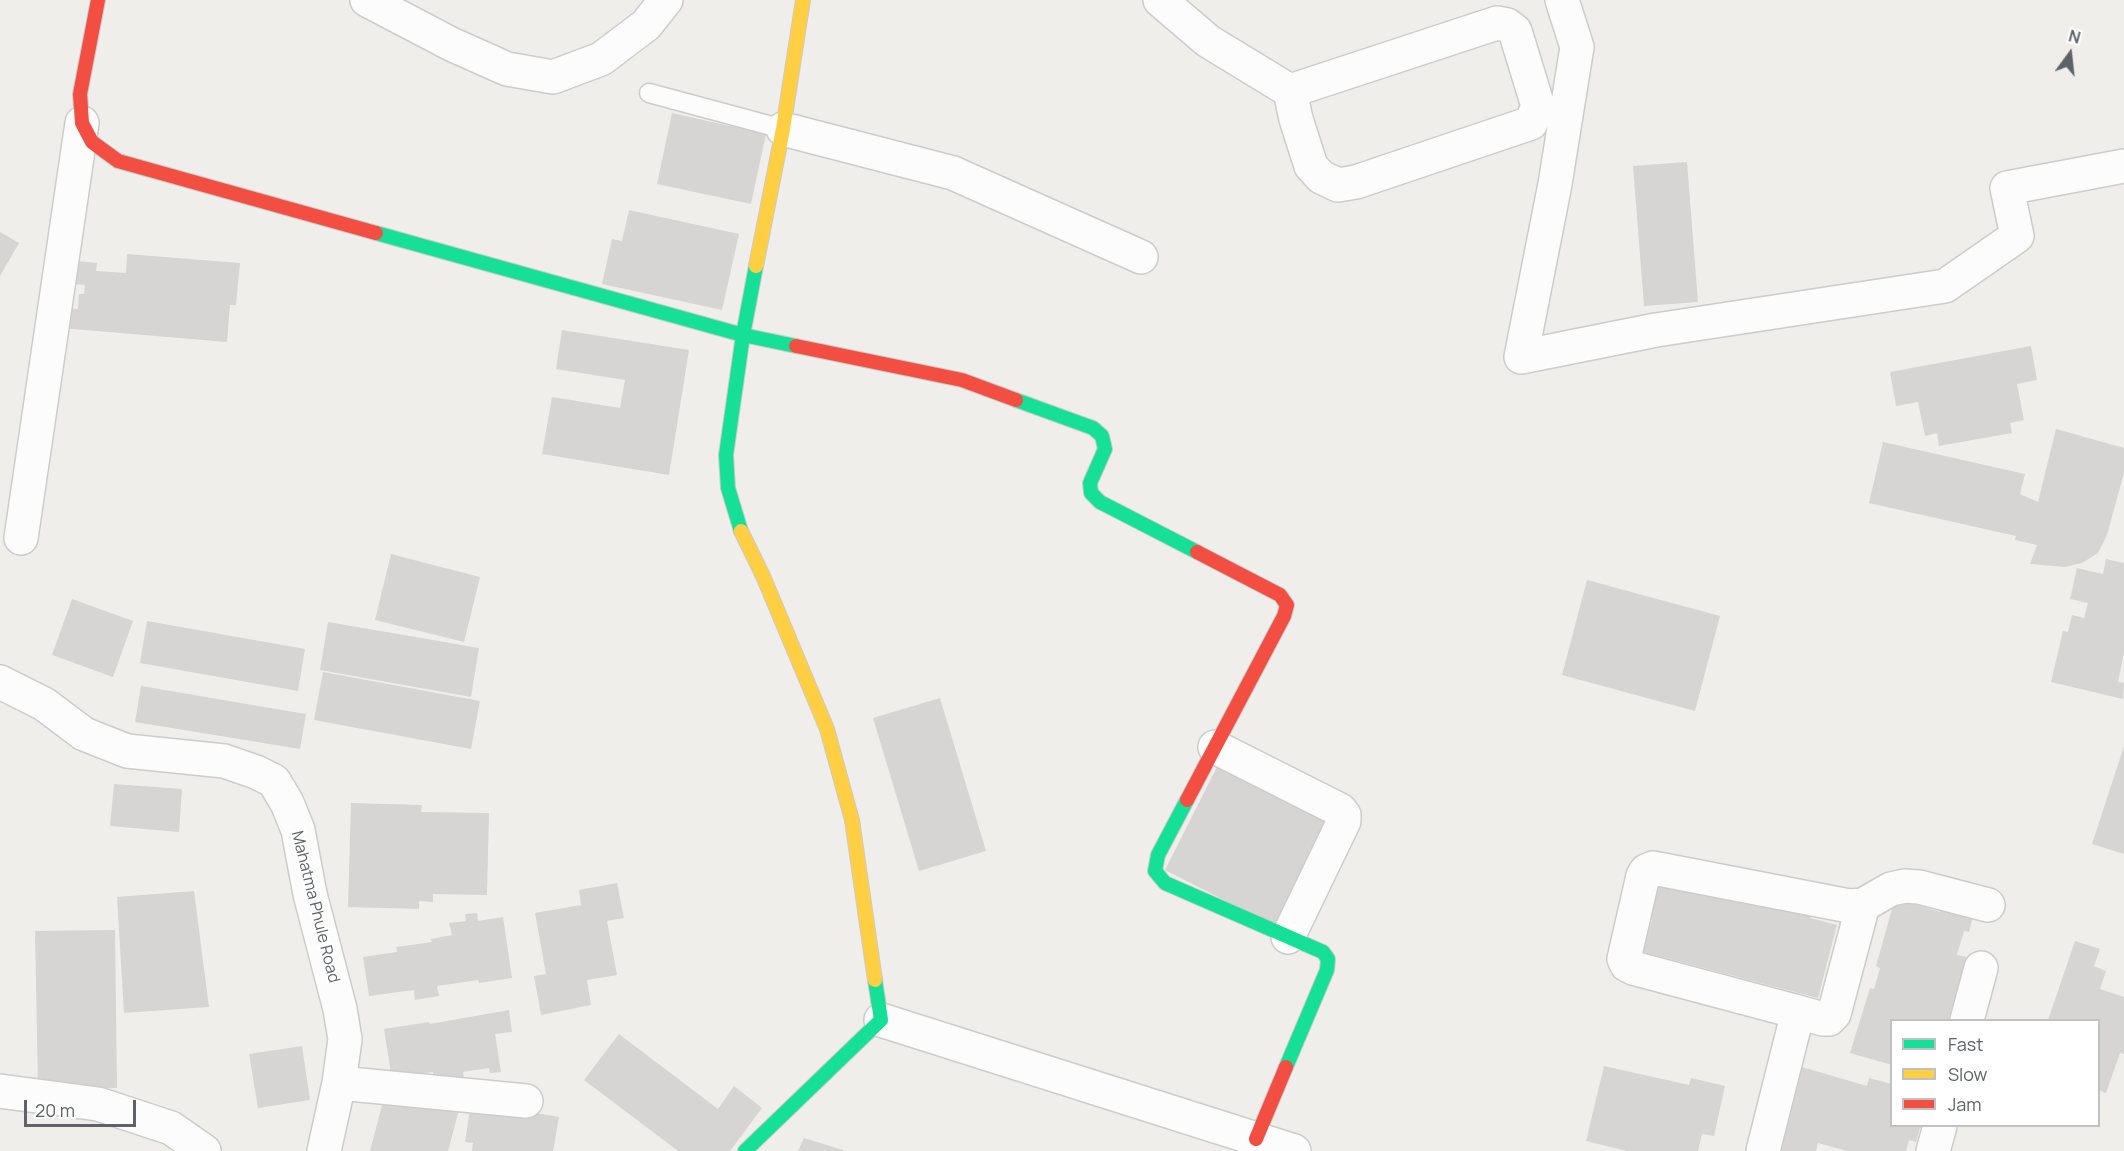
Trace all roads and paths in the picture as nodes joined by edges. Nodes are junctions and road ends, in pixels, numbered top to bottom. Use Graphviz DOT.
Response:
graph roads {
  1 [pos="98,0"];
  2 [pos="367,0"];
  3 [pos="666,0"];
  4 [pos="803,0"];
  5 [pos="1160,0"];
  6 [pos="1562,0"];
  7 [pos="1290,91"];
  8 [pos="649,93"];
  9 [pos="82,123"];
  10 [pos="783,129"];
  11 [pos="2124,166"];
  12 [pos="1141,257"];
  13 [pos="743,335"];
  14 [pos="21,537"];
  15 [pos="0,682"];
  16 [pos="1215,747"];
  17 [pos="1863,905"];
  18 [pos="1988,905"];
  19 [pos="1288,937"];
  20 [pos="1981,968"];
  21 [pos="1798,1012"];
  22 [pos="1967,1019"];
  23 [pos="881,1020"];
  24 [pos="339,1083"];
  25 [pos="0,1091"];
  26 [pos="526,1101"];
  27 [pos="1939,1127"];
  28 [pos="1256,1139"];
  29 [pos="204,1151"];
  30 [pos="324,1151"];
  31 [pos="745,1151"];
  32 [pos="1294,1151"];
  33 [pos="1763,1151"];
  34 [pos="1933,1151"];
  1 -- 9 [label="street"];
  2 -- 3 [label="street"];
  4 -- 10 [label="street"];
  5 -- 7 [label="street"];
  6 -- 11 [label="street"];
  7 -- 7 [label="street"];
  8 -- 10 [label="lane"];
  9 -- 13 [label="street"];
  9 -- 14 [label="street"];
  10 -- 12 [label="street"];
  10 -- 13 [label="street"];
  13 -- 16 [label="street"];
  13 -- 23 [label="street"];
  15 -- 24 [label="street, Mahatma Phule Road"];
  16 -- 19 [label="street"];
  16 -- 19 [label="street"];
  17 -- 18 [label="street"];
  17 -- 21 [label="street"];
  17 -- 21 [label="street"];
  19 -- 28 [label="street"];
  20 -- 22 [label="street"];
  21 -- 33 [label="street"];
  23 -- 28 [label="street"];
  23 -- 31 [label="street"];
  24 -- 26 [label="street"];
  24 -- 30 [label="street, Mahatma Phule Road"];
  25 -- 29 [label="street"];
  27 -- 34 [label="street"];
  28 -- 32 [label="street"];
}
